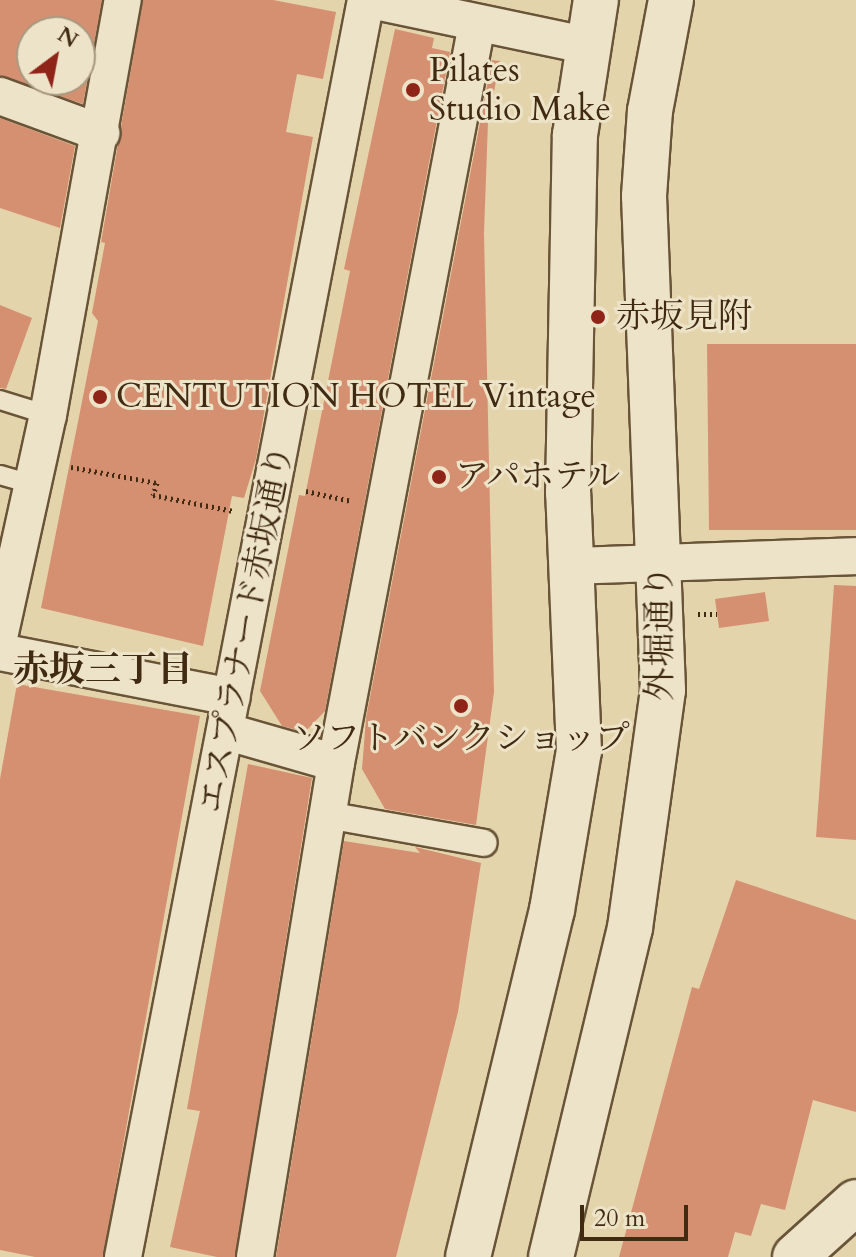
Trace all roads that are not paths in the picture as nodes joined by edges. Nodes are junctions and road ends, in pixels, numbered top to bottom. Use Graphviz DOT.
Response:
graph roads {
  1 [pos="123,0"];
  2 [pos="368,0"];
  3 [pos="596,0"];
  4 [pos="671,0"];
  5 [pos="477,24"];
  6 [pos="589,46"];
  7 [pos="0,96"];
  8 [pos="101,133"];
  9 [pos="0,400"];
  10 [pos="48,415"];
  11 [pos="23,473"];
  12 [pos="856,556"];
  13 [pos="661,561"];
  14 [pos="572,566"];
  15 [pos="0,633"];
  16 [pos="0,652"];
  17 [pos="232,697"];
  18 [pos="228,732"];
  19 [pos="336,763"];
  20 [pos="327,815"];
  21 [pos="484,843"];
  22 [pos="856,1202"];
  23 [pos="123,1257"];
  24 [pos="255,1257"];
  25 [pos="468,1257"];
  26 [pos="551,1257"];
  27 [pos="795,1257"];
  1 -- 8 [label="street"];
  2 -- 5 [label="street"];
  2 -- 17 [label="street, エスプラナード赤坂通り"];
  3 -- 6 [label="main road"];
  4 -- 13 [label="main road, 外堀通り"];
  5 -- 6 [label="street"];
  5 -- 19 [label="street"];
  6 -- 14 [label="main road"];
  7 -- 8 [label="street"];
  8 -- 10 [label="street"];
  9 -- 10 [label="lane"];
  10 -- 11 [label="street"];
  11 -- 15 [label="street"];
  12 -- 13 [label="street"];
  13 -- 14 [label="street"];
  13 -- 26 [label="main road, 外堀通り"];
  14 -- 25 [label="main road"];
  16 -- 17 [label="street"];
  17 -- 18 [label="street, エスプラナード赤坂通り"];
  18 -- 19 [label="street"];
  18 -- 23 [label="street, エスプラナード赤坂通り"];
  19 -- 20 [label="street"];
  20 -- 21 [label="street"];
  20 -- 24 [label="street"];
  22 -- 27 [label="main road"];
}
